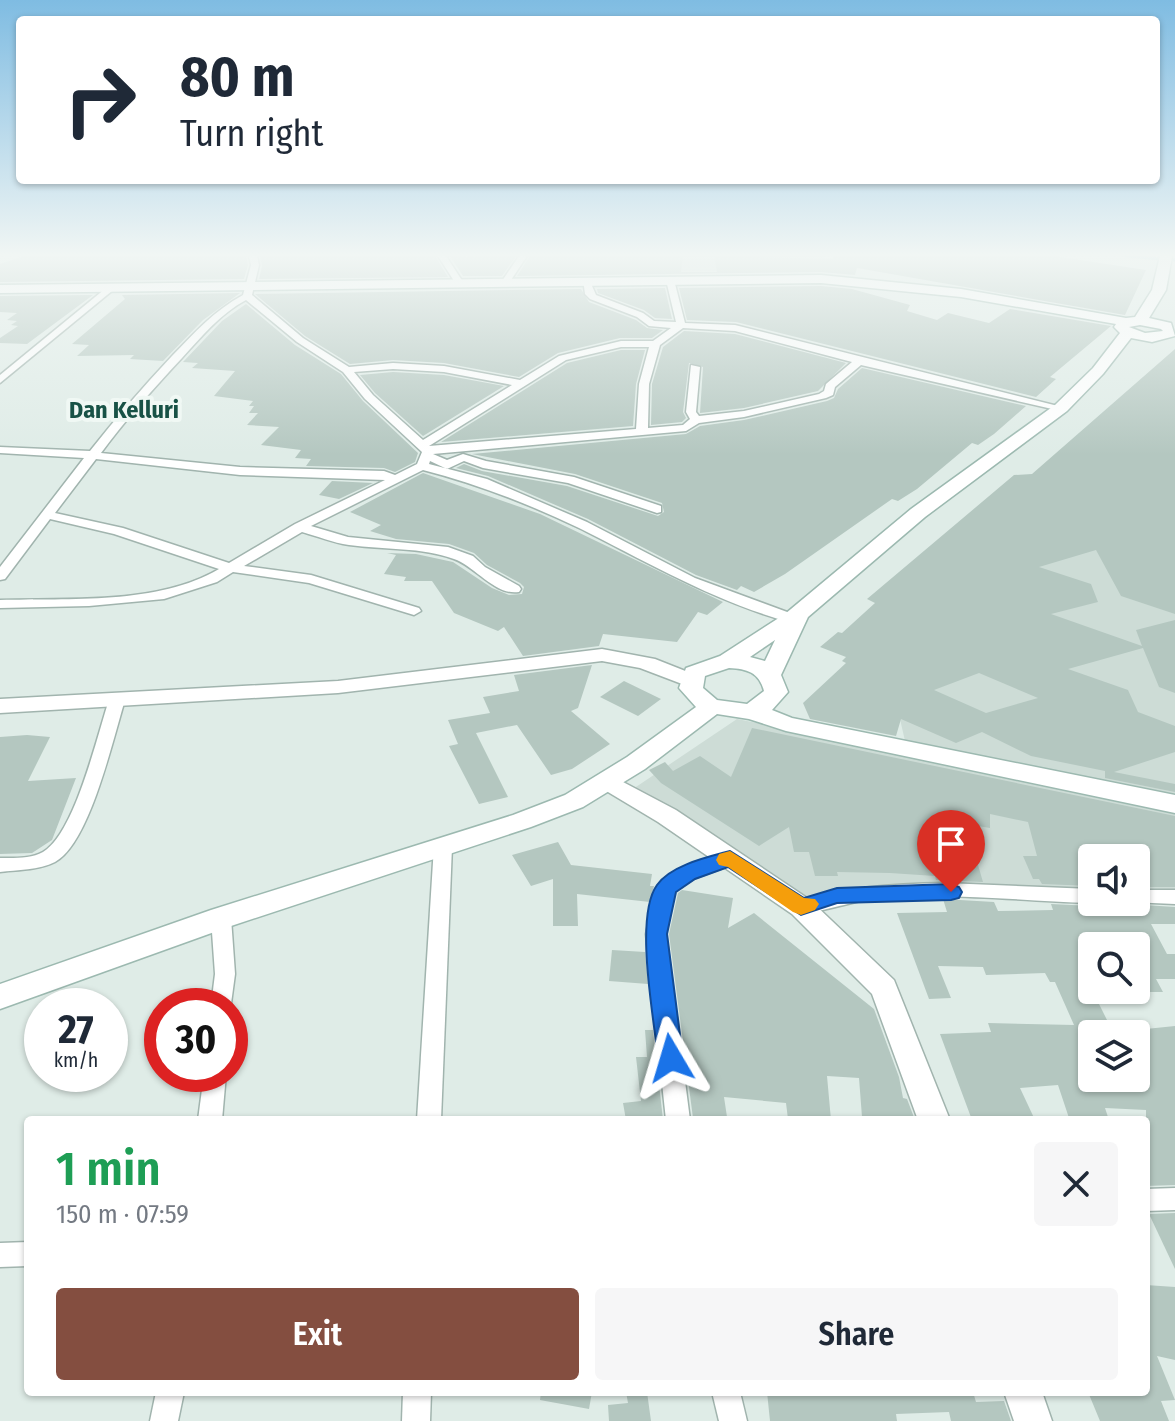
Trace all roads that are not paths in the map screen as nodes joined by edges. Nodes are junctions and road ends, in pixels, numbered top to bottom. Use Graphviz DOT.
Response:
graph roads {
  1 [pos="70,322"];
  2 [pos="210,322"];
  3 [pos="282,322"];
  4 [pos="650,322"];
  5 [pos="1112,322"];
  6 [pos="1132,322"];
  7 [pos="681,325"];
  8 [pos="1129,326"];
  9 [pos="1166,335"];
  10 [pos="655,344"];
  11 [pos="859,361"];
  12 [pos="695,367"];
  13 [pos="347,370"];
  14 [pos="1098,371"];
  15 [pos="0,380"];
  16 [pos="519,383"];
  17 [pos="1061,408"];
  18 [pos="696,420"];
  19 [pos="642,431"];
  20 [pos="0,450"];
  21 [pos="425,454"];
  22 [pos="90,455"];
  23 [pos="397,480"];
  24 [pos="657,509"];
  25 [pos="49,515"];
  26 [pos="300,527"];
  27 [pos="230,568"];
  28 [pos="0,576"];
  29 [pos="514,589"];
  30 [pos="0,604"];
  31 [pos="414,611"];
  32 [pos="796,616"];
  33 [pos="728,661"];
  34 [pos="769,675"];
  35 [pos="690,681"];
  36 [pos="117,700"];
  37 [pos="0,706"];
  38 [pos="712,707"];
  39 [pos="747,711"];
  40 [pos="606,781"];
  41 [pos="1175,804"];
  42 [pos="443,846"];
  43 [pos="730,858"];
  44 [pos="0,865"];
  45 [pos="1078,896"];
  46 [pos="1150,897"];
  47 [pos="1175,897"];
  48 [pos="801,907"];
  49 [pos="221,918"];
  50 [pos="224,988"];
  51 [pos="0,997"];
  52 [pos="213,1092"];
  53 [pos="210,1116"];
  54 [pos="429,1116"];
  55 [pos="678,1116"];
  56 [pos="932,1116"];
  57 [pos="1175,1199"];
  58 [pos="1150,1200"];
  59 [pos="24,1254"];
  60 [pos="0,1255"];
  61 [pos="169,1396"];
  62 [pos="417,1396"];
  63 [pos="727,1396"];
  64 [pos="1024,1396"];
  65 [pos="164,1421"];
  66 [pos="416,1421"];
  67 [pos="733,1421"];
  68 [pos="1033,1421"];
  1 -- 15 [label="street"];
  2 -- 22 [label="street"];
  3 -- 13 [label="street"];
  4 -- 7 [label="street"];
  5 -- 8 [label="main road"];
  6 -- 8 [label="main road"];
  7 -- 10 [label="street"];
  7 -- 11 [label="street"];
  8 -- 9 [label="main road"];
  8 -- 14 [label="main road"];
  9 -- 14 [label="main road"];
  10 -- 16 [label="street"];
  10 -- 19 [label="street"];
  11 -- 17 [label="street"];
  11 -- 18 [label="street"];
  12 -- 18 [label="street"];
  13 -- 16 [label="street"];
  13 -- 21 [label="street"];
  14 -- 17 [label="main road"];
  16 -- 21 [label="street"];
  17 -- 32 [label="main road"];
  18 -- 19 [label="street"];
  19 -- 21 [label="street"];
  20 -- 22 [label="street"];
  21 -- 23 [label="street"];
  21 -- 24 [label="street"];
  21 -- 32 [label="street"];
  22 -- 23 [label="street"];
  22 -- 25 [label="street"];
  23 -- 26 [label="street"];
  25 -- 27 [label="street"];
  25 -- 28 [label="street"];
  26 -- 27 [label="street"];
  26 -- 29 [label="street"];
  27 -- 30 [label="street"];
  27 -- 31 [label="street"];
  32 -- 33 [label="main road"];
  32 -- 34 [label="main road"];
  33 -- 34 [label="main road"];
  33 -- 35 [label="main road"];
  34 -- 39 [label="main road"];
  35 -- 36 [label="street"];
  35 -- 38 [label="main road"];
  36 -- 37 [label="street"];
  36 -- 44 [label="street"];
  38 -- 39 [label="main road"];
  38 -- 40 [label="main road"];
  39 -- 41 [label="main road"];
  40 -- 42 [label="main road"];
  40 -- 43 [label="street"];
  42 -- 49 [label="main road"];
  42 -- 54 [label="street"];
  43 -- 48 [label="street"];
  43 -- 55 [label="street"];
  45 -- 48 [label="street"];
  46 -- 47 [label="street"];
  48 -- 56 [label="street"];
  49 -- 50 [label="street"];
  49 -- 51 [label="main road"];
  52 -- 53 [label="street"];
  57 -- 58 [label="street"];
  59 -- 60 [label="street"];
  61 -- 65 [label="street"];
  62 -- 66 [label="street"];
  63 -- 67 [label="street"];
  64 -- 68 [label="street"];
}
